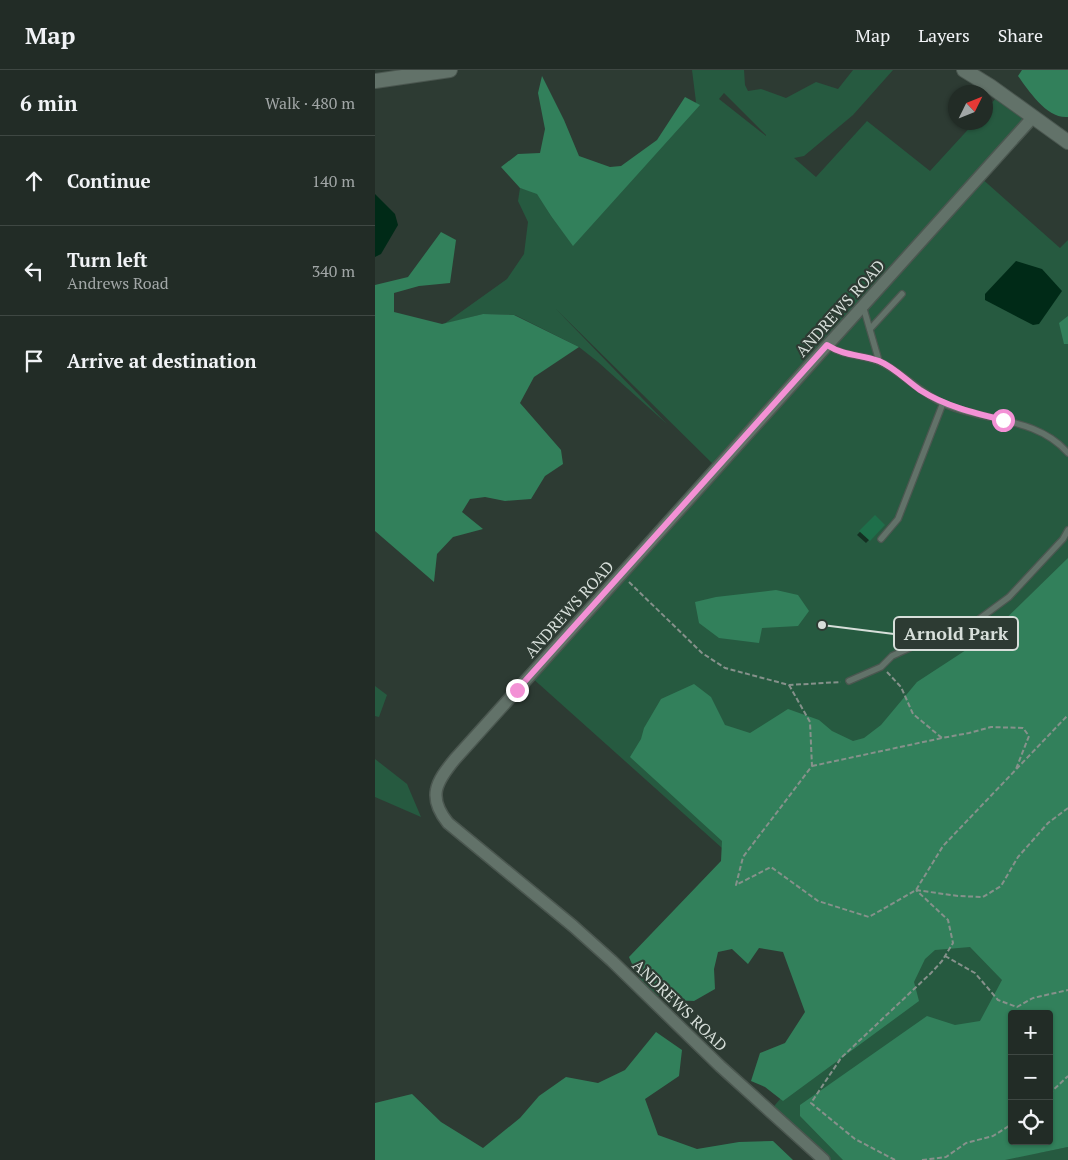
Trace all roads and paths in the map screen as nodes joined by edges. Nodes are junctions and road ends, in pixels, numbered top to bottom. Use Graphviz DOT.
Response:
graph roads {
  1 [pos="450,70"];
  2 [pos="964,70"];
  3 [pos="375,81"];
  4 [pos="1033,117"];
  5 [pos="1068,142"];
  6 [pos="902,294"];
  7 [pos="863,306"];
  8 [pos="870,329"];
  9 [pos="827,345"];
  10 [pos="879,361"];
  11 [pos="943,403"];
  12 [pos="1068,453"];
  13 [pos="1068,530"];
  14 [pos="881,539"];
  15 [pos="621,575"];
  16 [pos="881,667"];
  17 [pos="849,681"];
  18 [pos="789,685"];
  19 [pos="1068,714"];
  20 [pos="942,738"];
  21 [pos="812,766"];
  22 [pos="1016,770"];
  23 [pos="1068,808"];
  24 [pos="916,890"];
  25 [pos="945,956"];
  26 [pos="1068,990"];
  27 [pos="1068,1076"];
  28 [pos="1053,1090"];
  29 [pos="1008,1127"];
  30 [pos="824,1160"];
  31 [pos="895,1160"];
  32 [pos="922,1160"];
  1 -- 3 [label="street"];
  2 -- 4 [label="street"];
  4 -- 5 [label="street"];
  4 -- 7 [label="street, ANDREWS ROAD"];
  6 -- 8 [label="lane"];
  7 -- 8 [label="lane"];
  7 -- 9 [label="street, ANDREWS ROAD"];
  8 -- 10 [label="lane"];
  9 -- 10 [label="lane"];
  9 -- 15 [label="street, ANDREWS ROAD"];
  10 -- 11 [label="lane"];
  11 -- 12 [label="lane"];
  11 -- 14 [label="lane"];
  13 -- 16 [label="lane"];
  15 -- 18 [label="path"];
  15 -- 30 [label="street, ANDREWS ROAD"];
  16 -- 17 [label="lane"];
  16 -- 20 [label="path"];
  17 -- 18 [label="path"];
  18 -- 21 [label="path"];
  19 -- 22 [label="path"];
  20 -- 21 [label="path"];
  20 -- 22 [label="path"];
  21 -- 24 [label="path"];
  22 -- 24 [label="path"];
  23 -- 24 [label="path"];
  24 -- 25 [label="path"];
  25 -- 26 [label="path"];
  25 -- 31 [label="path"];
  27 -- 28 [label="path"];
  29 -- 32 [label="path"];
}
